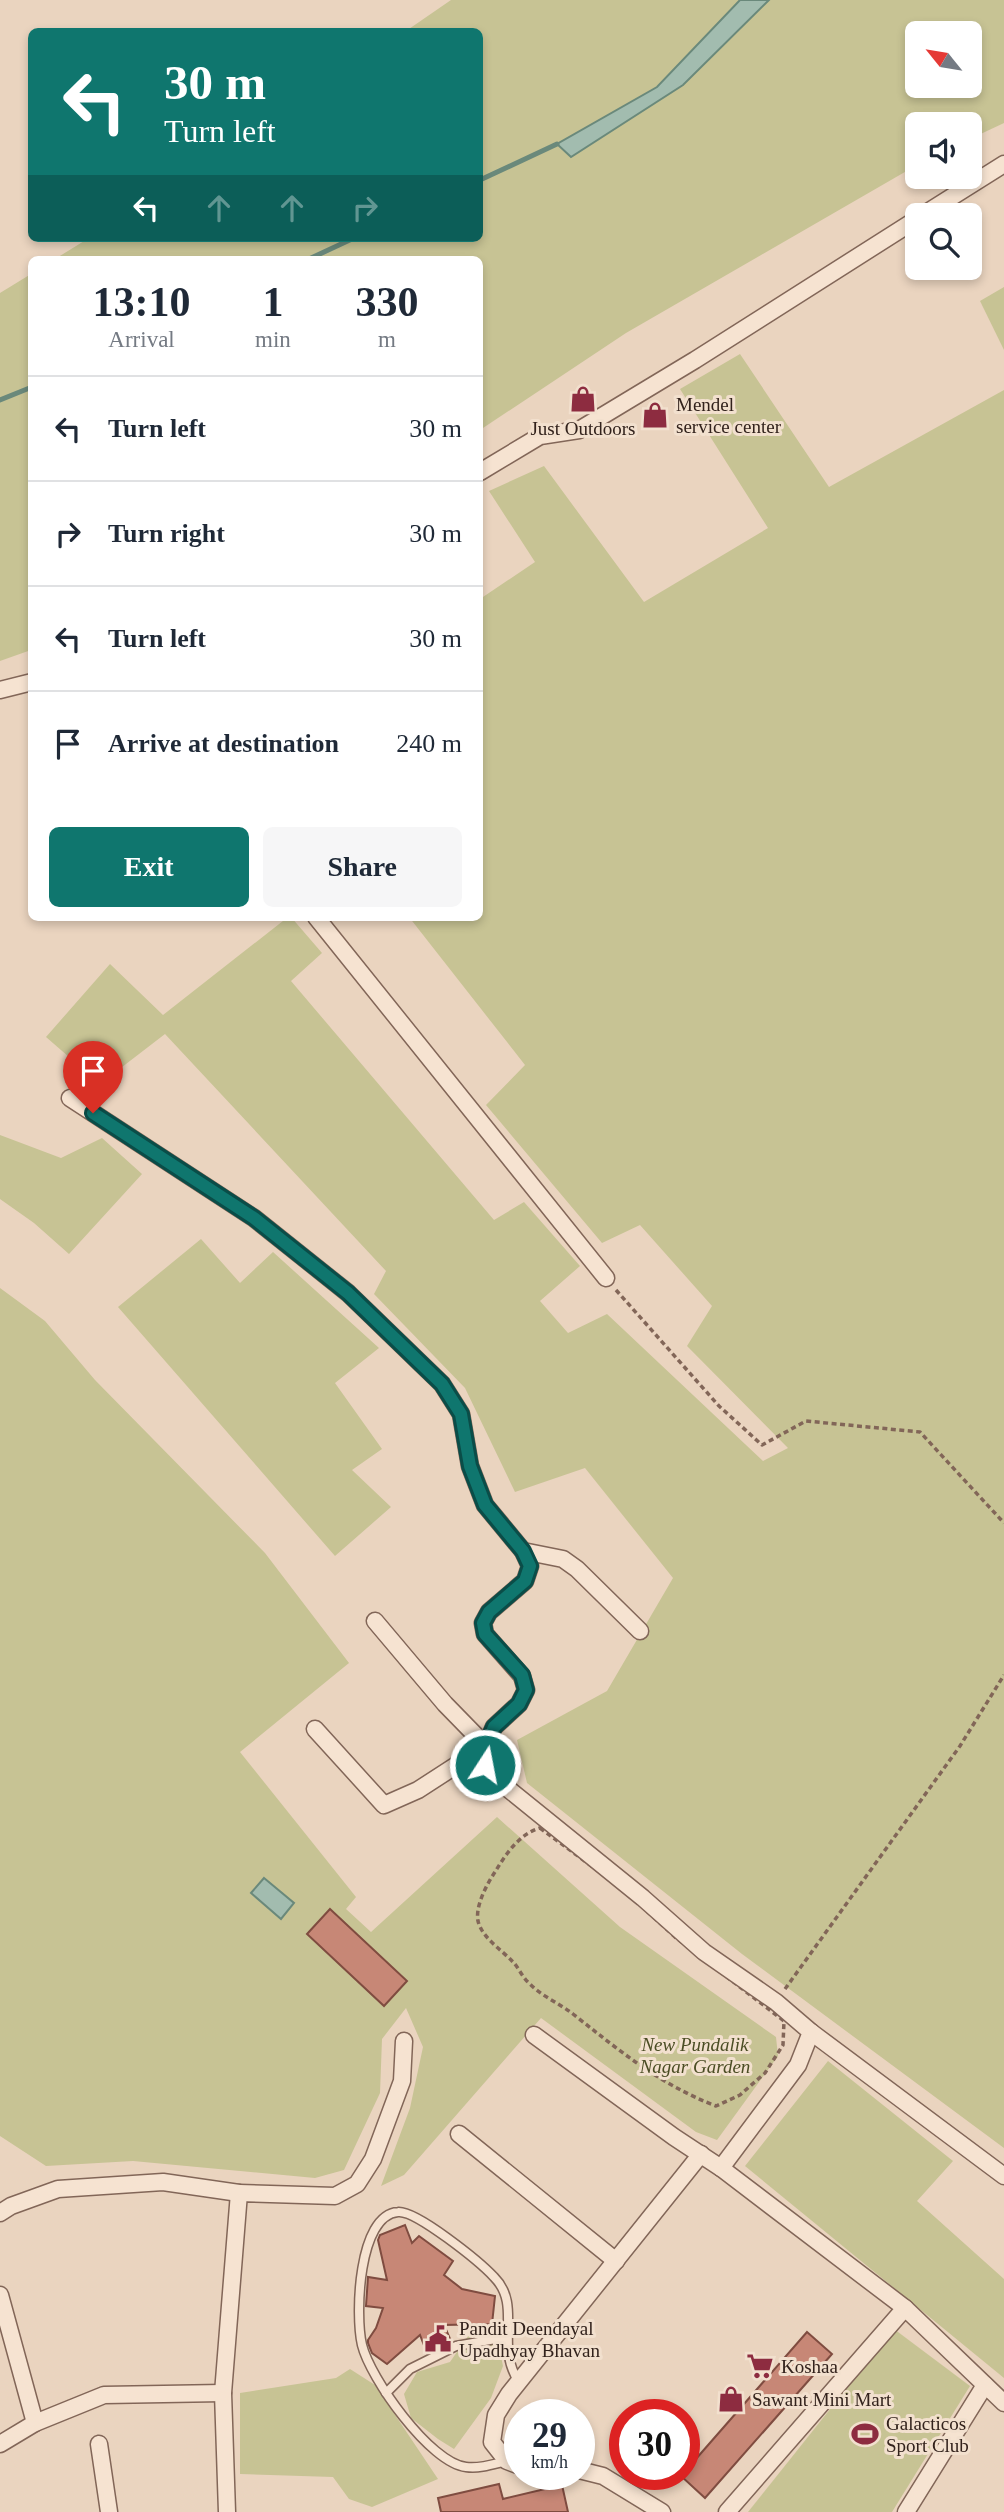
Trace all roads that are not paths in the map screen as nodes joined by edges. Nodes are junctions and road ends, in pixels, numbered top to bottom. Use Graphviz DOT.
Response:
graph roads {
  1 [pos="1004,164"];
  2 [pos="942,203"];
  3 [pos="905,227"];
  4 [pos="483,470"];
  5 [pos="28,683"];
  6 [pos="0,690"];
  7 [pos="319,921"];
  8 [pos="70,1098"];
  9 [pos="606,1278"];
  10 [pos="523,1551"];
  11 [pos="374,1621"];
  12 [pos="640,1631"];
  13 [pos="315,1729"];
  14 [pos="486,1746"];
  15 [pos="811,2032"];
  16 [pos="534,2035"];
  17 [pos="404,2041"];
  18 [pos="459,2134"];
  19 [pos="701,2154"];
  20 [pos="722,2168"];
  21 [pos="1004,2176"];
  22 [pos="239,2193"];
  23 [pos="0,2213"];
  24 [pos="616,2261"];
  25 [pos="0,2295"];
  26 [pos="905,2308"];
  27 [pos="507,2337"];
  28 [pos="519,2382"];
  29 [pos="985,2385"];
  30 [pos="223,2393"];
  31 [pos="386,2393"];
  32 [pos="507,2399"];
  33 [pos="1004,2403"];
  34 [pos="504,2404"];
  35 [pos="35,2423"];
  36 [pos="0,2444"];
  37 [pos="99,2444"];
  38 [pos="504,2453"];
  39 [pos="504,2464"];
  40 [pos="595,2474"];
  41 [pos="109,2512"];
  42 [pos="227,2512"];
  43 [pos="662,2512"];
  44 [pos="727,2512"];
  45 [pos="906,2512"];
  1 -- 2 [label="street"];
  3 -- 4 [label="street"];
  5 -- 6 [label="street"];
  7 -- 9 [label="street"];
  8 -- 10 [label="street"];
  10 -- 12 [label="street"];
  10 -- 14 [label="street"];
  11 -- 14 [label="street"];
  13 -- 14 [label="street"];
  14 -- 15 [label="street"];
  15 -- 20 [label="street"];
  15 -- 21 [label="street"];
  16 -- 19 [label="street"];
  17 -- 22 [label="street"];
  18 -- 24 [label="street"];
  19 -- 20 [label="street"];
  19 -- 24 [label="street"];
  20 -- 26 [label="street"];
  22 -- 23 [label="street"];
  22 -- 30 [label="street"];
  24 -- 28 [label="street"];
  25 -- 35 [label="street"];
  26 -- 29 [label="street"];
  26 -- 44 [label="street"];
  27 -- 28 [label="lane"];
  27 -- 31 [label="lane"];
  27 -- 31 [label="lane"];
  28 -- 32 [label="street"];
  29 -- 33 [label="street"];
  29 -- 45 [label="street"];
  30 -- 35 [label="street"];
  30 -- 42 [label="street"];
  31 -- 39 [label="lane"];
  34 -- 38 [label="street"];
  35 -- 36 [label="street"];
  37 -- 41 [label="street"];
  40 -- 43 [label="street"];
}
